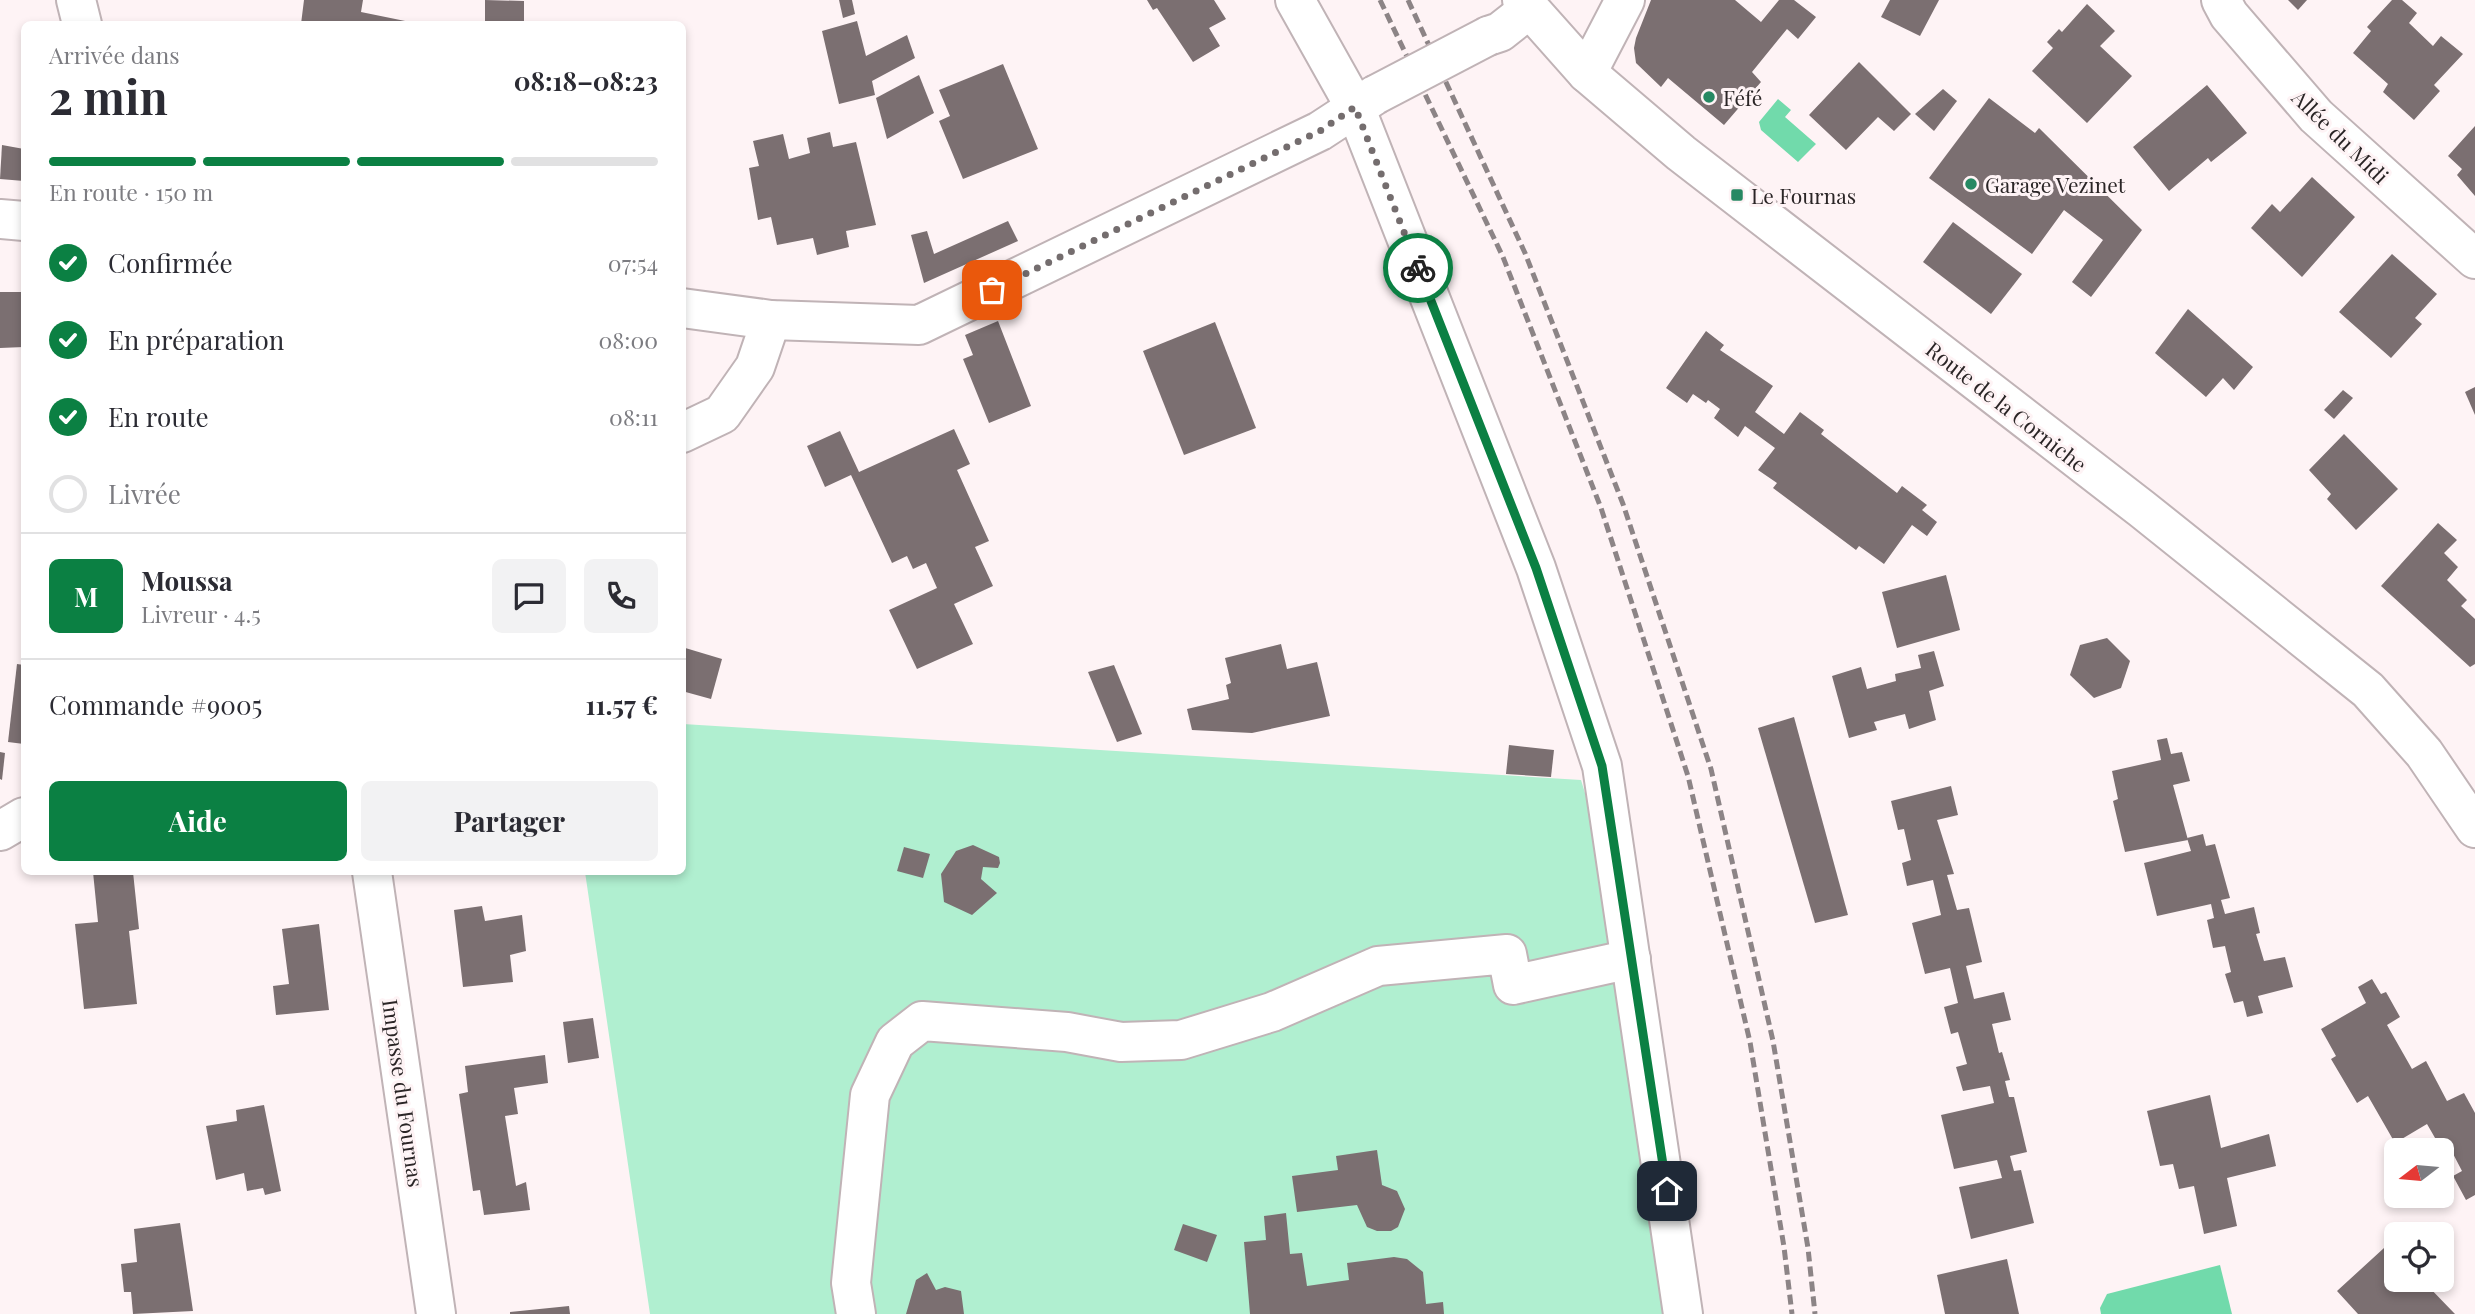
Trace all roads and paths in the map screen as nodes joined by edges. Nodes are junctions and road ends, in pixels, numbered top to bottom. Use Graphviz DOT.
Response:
graph roads {
  1 [pos="76,0"];
  2 [pos="1295,0"];
  3 [pos="1625,0"];
  4 [pos="2221,0"];
  5 [pos="1525,5"];
  6 [pos="81,21"];
  7 [pos="1587,73"];
  8 [pos="1365,101"];
  9 [pos="0,219"];
  10 [pos="21,221"];
  11 [pos="2475,259"];
  12 [pos="686,309"];
  13 [pos="771,320"];
  14 [pos="686,431"];
  15 [pos="21,819"];
  16 [pos="2475,828"];
  17 [pos="0,831"];
  18 [pos="372,875"];
  19 [pos="1631,959"];
  20 [pos="436,1314"];
  21 [pos="856,1314"];
  22 [pos="1683,1314"];
  1 -- 6 [label="street"];
  2 -- 8 [label="street"];
  3 -- 7 [label="street"];
  4 -- 11 [label="street, Allée du Midi"];
  5 -- 7 [label="street, Route de la Corniche"];
  5 -- 8 [label="street, bridge"];
  7 -- 16 [label="street, Route de la Corniche"];
  8 -- 13 [label="street"];
  8 -- 19 [label="street"];
  9 -- 10 [label="street"];
  12 -- 13 [label="street"];
  13 -- 14 [label="street"];
  15 -- 17 [label="street"];
  18 -- 20 [label="street, Impasse du Fournas"];
  19 -- 21 [label="street"];
  19 -- 22 [label="street"];
}
